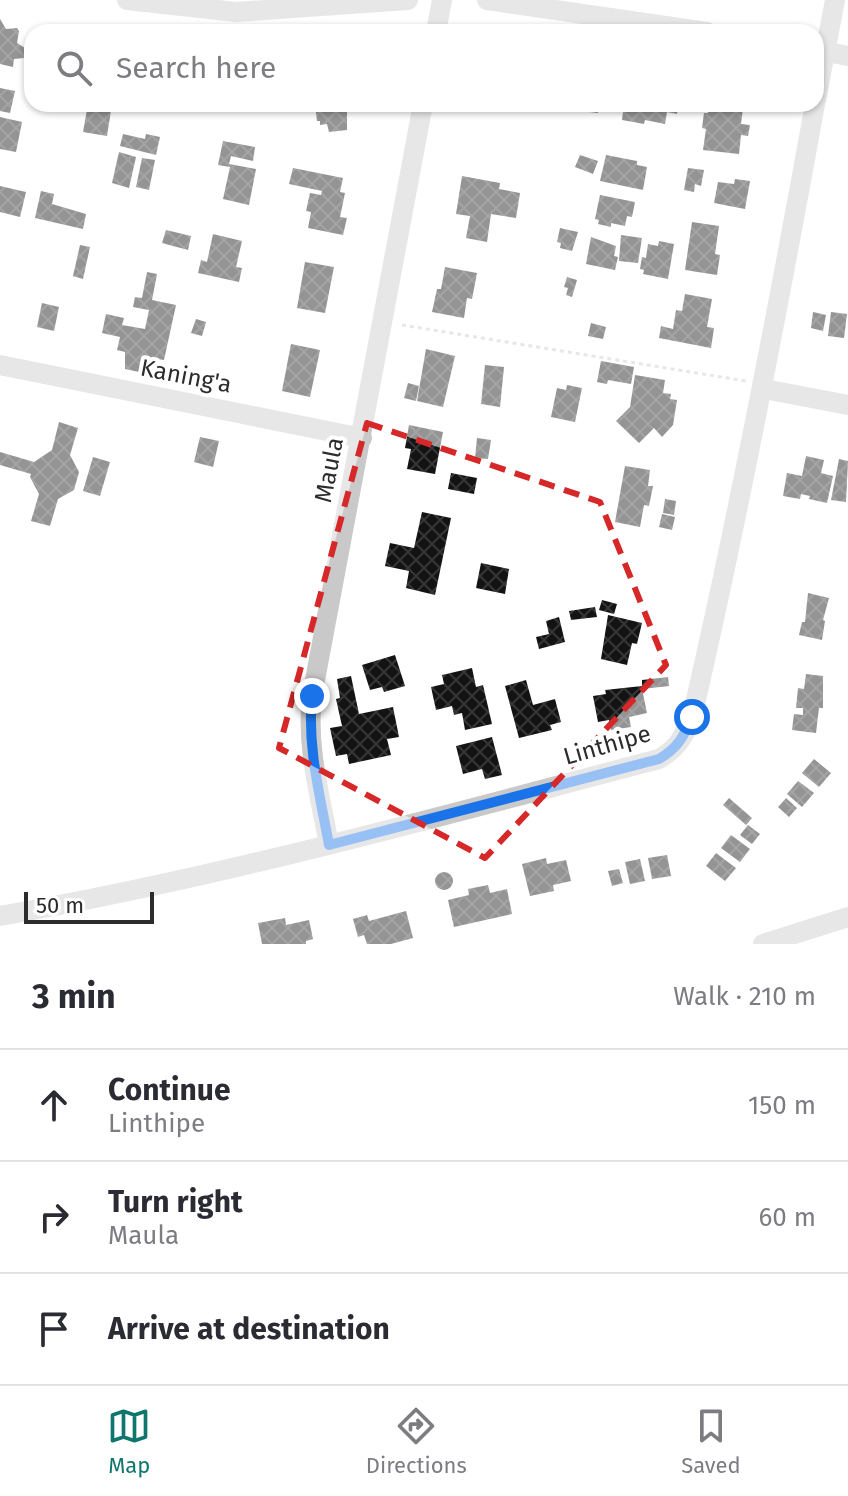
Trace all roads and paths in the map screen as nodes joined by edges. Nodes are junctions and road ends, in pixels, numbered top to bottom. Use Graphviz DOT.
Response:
graph roads {
  1 [pos="127,0"];
  2 [pos="408,0"];
  3 [pos="442,0"];
  4 [pos="487,0"];
  5 [pos="835,0"];
  6 [pos="438,24"];
  7 [pos="652,24"];
  8 [pos="824,37"];
  9 [pos="824,52"];
  10 [pos="848,56"];
  11 [pos="422,112"];
  12 [pos="814,112"];
  13 [pos="383,322"];
  14 [pos="0,365"];
  15 [pos="764,389"];
  16 [pos="848,405"];
  17 [pos="362,438"];
  18 [pos="329,845"];
  19 [pos="0,916"];
  20 [pos="848,917"];
  21 [pos="763,944"];
  1 -- 2 [label="street"];
  3 -- 6 [label="street"];
  4 -- 7 [label="street"];
  5 -- 8 [label="street, Linthipe"];
  9 -- 10 [label="street"];
  11 -- 13 [label="street, Maula"];
  12 -- 15 [label="street, Linthipe"];
  13 -- 15 [label="path"];
  13 -- 17 [label="street, Maula"];
  14 -- 17 [label="street, Kaning'a"];
  15 -- 16 [label="street"];
  15 -- 18 [label="street, Linthipe"];
  17 -- 18 [label="street, Maula"];
  18 -- 19 [label="street, Linthipe"];
  20 -- 21 [label="street"];
}
